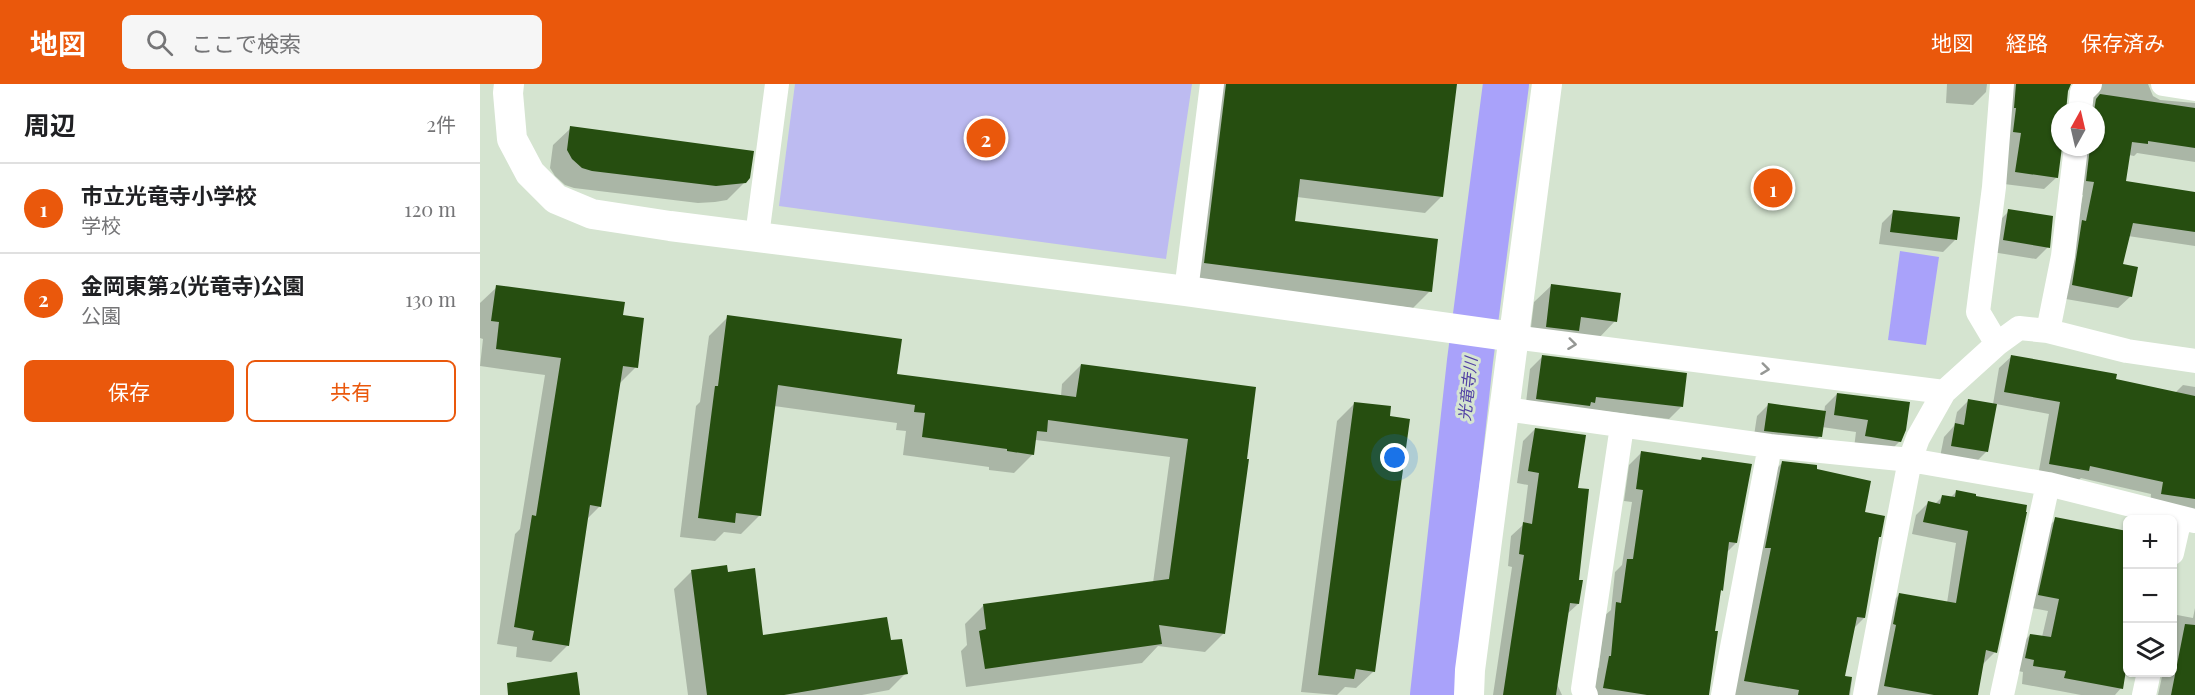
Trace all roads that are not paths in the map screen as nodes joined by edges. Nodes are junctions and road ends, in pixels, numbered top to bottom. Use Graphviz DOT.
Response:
graph roads {
  1 [pos="509,84"];
  2 [pos="777,84"];
  3 [pos="1212,84"];
  4 [pos="1547,84"];
  5 [pos="2002,84"];
  6 [pos="2090,84"];
  7 [pos="2163,84"];
  8 [pos="2195,88"];
  9 [pos="2081,102"];
  10 [pos="2075,156"];
  11 [pos="757,236"];
  12 [pos="1186,291"];
  13 [pos="2048,331"];
  14 [pos="1501,335"];
  15 [pos="1997,344"];
  16 [pos="2195,362"];
  17 [pos="1944,392"];
  18 [pos="1506,409"];
  19 [pos="1622,426"];
  20 [pos="1770,446"];
  21 [pos="1910,460"];
  22 [pos="2048,484"];
  23 [pos="2187,519"];
  24 [pos="2177,542"];
  25 [pos="2148,677"];
  26 [pos="1470,695"];
  27 [pos="1586,695"];
  28 [pos="1723,695"];
  29 [pos="1865,695"];
  30 [pos="2002,695"];
  31 [pos="2144,695"];
  1 -- 11 [label="street"];
  2 -- 11 [label="street"];
  3 -- 12 [label="street"];
  4 -- 14 [label="street"];
  5 -- 15 [label="street"];
  6 -- 9 [label="street"];
  7 -- 8 [label="street"];
  10 -- 13 [label="street"];
  11 -- 12 [label="street"];
  12 -- 14 [label="street"];
  13 -- 15 [label="street"];
  13 -- 16 [label="street"];
  14 -- 17 [label="street, one-way"];
  14 -- 18 [label="street"];
  15 -- 17 [label="street"];
  17 -- 21 [label="street"];
  18 -- 19 [label="street"];
  18 -- 26 [label="street"];
  19 -- 20 [label="street"];
  19 -- 27 [label="street"];
  20 -- 21 [label="street"];
  20 -- 28 [label="street"];
  21 -- 22 [label="street"];
  21 -- 29 [label="street"];
  22 -- 23 [label="street"];
  22 -- 30 [label="street"];
  23 -- 24 [label="street"];
  25 -- 31 [label="street"];
}
